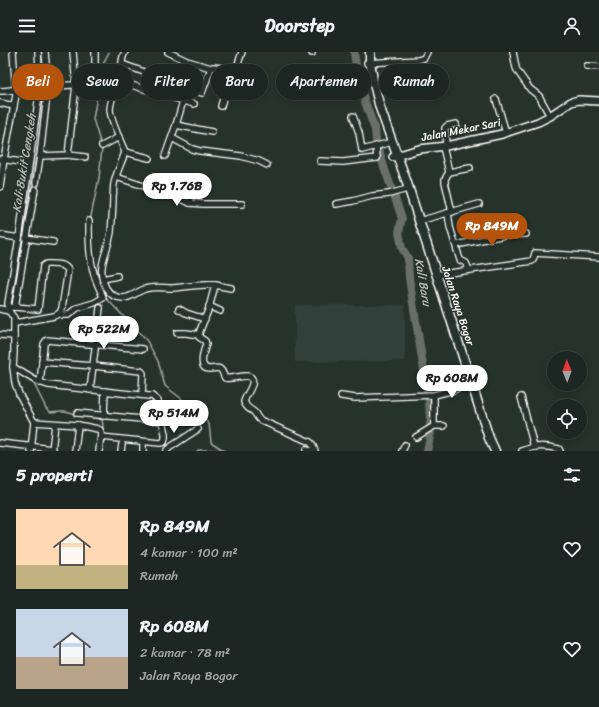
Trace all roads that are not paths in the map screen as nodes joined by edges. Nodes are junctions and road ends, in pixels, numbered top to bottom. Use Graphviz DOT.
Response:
graph roads {
  1 [pos="13,52"];
  2 [pos="38,52"];
  3 [pos="45,52"];
  4 [pos="73,52"];
  5 [pos="94,52"];
  6 [pos="125,52"];
  7 [pos="168,52"];
  8 [pos="242,52"];
  9 [pos="366,52"];
  10 [pos="370,52"];
  11 [pos="426,52"];
  12 [pos="513,52"];
  13 [pos="368,63"];
  14 [pos="14,64"];
  15 [pos="40,64"];
  16 [pos="45,64"];
  17 [pos="74,64"];
  18 [pos="95,64"];
  19 [pos="122,64"];
  20 [pos="238,64"];
  21 [pos="587,66"];
  22 [pos="599,67"];
  23 [pos="133,68"];
  24 [pos="211,68"];
  25 [pos="12,90"];
  26 [pos="0,91"];
  27 [pos="496,99"];
  28 [pos="15,100"];
  29 [pos="41,100"];
  30 [pos="43,100"];
  31 [pos="74,100"];
  32 [pos="112,100"];
  33 [pos="183,100"];
  34 [pos="223,100"];
  35 [pos="599,101"];
  36 [pos="0,103"];
  37 [pos="194,104"];
  38 [pos="14,106"];
  39 [pos="221,106"];
  40 [pos="353,116"];
  41 [pos="550,116"];
  42 [pos="456,124"];
  43 [pos="176,125"];
  44 [pos="212,132"];
  45 [pos="506,133"];
  46 [pos="119,137"];
  47 [pos="172,138"];
  48 [pos="380,145"];
  49 [pos="102,146"];
  50 [pos="445,147"];
  51 [pos="125,152"];
  52 [pos="68,155"];
  53 [pos="40,156"];
  54 [pos="165,156"];
  55 [pos="395,156"];
  56 [pos="85,157"];
  57 [pos="149,158"];
  58 [pos="2,159"];
  59 [pos="320,161"];
  60 [pos="29,163"];
  61 [pos="267,165"];
  62 [pos="470,168"];
  63 [pos="449,172"];
  64 [pos="116,177"];
  65 [pos="193,181"];
  66 [pos="404,181"];
  67 [pos="0,187"];
  68 [pos="400,191"];
  69 [pos="190,203"];
  70 [pos="242,204"];
  71 [pos="336,204"];
  72 [pos="479,204"];
  73 [pos="450,212"];
  74 [pos="89,221"];
  75 [pos="420,221"];
  76 [pos="526,234"];
  77 [pos="0,235"];
  78 [pos="19,238"];
  79 [pos="26,238"];
  80 [pos="53,242"];
  81 [pos="456,245"];
  82 [pos="599,256"];
  83 [pos="469,270"];
  84 [pos="436,275"];
  85 [pos="117,276"];
  86 [pos="103,279"];
  87 [pos="215,285"];
  88 [pos="231,288"];
  89 [pos="209,306"];
  90 [pos="11,307"];
  91 [pos="100,308"];
  92 [pos="0,309"];
  93 [pos="179,309"];
  94 [pos="220,310"];
  95 [pos="60,313"];
  96 [pos="205,319"];
  97 [pos="14,321"];
  98 [pos="177,332"];
  99 [pos="0,335"];
  100 [pos="199,335"];
  101 [pos="14,336"];
  102 [pos="96,345"];
  103 [pos="143,349"];
  104 [pos="42,362"];
  105 [pos="93,366"];
  106 [pos="14,367"];
  107 [pos="40,383"];
  108 [pos="466,384"];
  109 [pos="90,390"];
  110 [pos="105,391"];
  111 [pos="142,395"];
  112 [pos="434,395"];
  113 [pos="341,396"];
  114 [pos="521,397"];
  115 [pos="77,413"];
  116 [pos="104,416"];
  117 [pos="163,421"];
  118 [pos="34,422"];
  119 [pos="55,424"];
  120 [pos="78,425"];
  121 [pos="433,426"];
  122 [pos="444,426"];
  123 [pos="198,429"];
  124 [pos="100,436"];
  125 [pos="416,437"];
  126 [pos="0,443"];
  127 [pos="122,444"];
  128 [pos="143,444"];
  129 [pos="405,445"];
  130 [pos="534,447"];
  131 [pos="31,449"];
  132 [pos="52,450"];
  133 [pos="75,451"];
  134 [pos="99,451"];
  135 [pos="121,451"];
  136 [pos="143,451"];
  137 [pos="166,451"];
  138 [pos="312,451"];
  139 [pos="402,451"];
  140 [pos="489,451"];
  141 [pos="495,451"];
  142 [pos="522,451"];
  143 [pos="560,451"];
  1 -- 14 [label="street"];
  2 -- 15 [label="street"];
  3 -- 16 [label="street"];
  4 -- 17 [label="street"];
  5 -- 18 [label="street"];
  6 -- 19 [label="street"];
  7 -- 24 [label="street"];
  8 -- 20 [label="street"];
  9 -- 13 [label="highway, Jalan Raya Bogor"];
  10 -- 13 [label="highway, Jalan Raya Bogor"];
  11 -- 13 [label="street"];
  12 -- 41 [label="street"];
  13 -- 48 [label="highway, Jalan Raya Bogor"];
  13 -- 55 [label="highway, Jalan Raya Bogor"];
  21 -- 22 [label="street"];
  23 -- 24 [label="street"];
  25 -- 26 [label="street"];
  27 -- 45 [label="street"];
  28 -- 38 [label="street"];
  29 -- 60 [label="street"];
  30 -- 53 [label="street"];
  31 -- 52 [label="street"];
  32 -- 46 [label="street"];
  33 -- 37 [label="street"];
  33 -- 43 [label="street"];
  34 -- 39 [label="street"];
  35 -- 41 [label="main road, Jalan Mekar Sari"];
  36 -- 38 [label="street"];
  38 -- 58 [label="street"];
  40 -- 48 [label="street"];
  41 -- 45 [label="main road, Jalan Mekar Sari"];
  42 -- 50 [label="street"];
  43 -- 44 [label="street"];
  43 -- 47 [label="street"];
  45 -- 50 [label="main road, Jalan Mekar Sari"];
  46 -- 49 [label="street"];
  46 -- 51 [label="street"];
  47 -- 54 [label="street"];
  47 -- 61 [label="street"];
  48 -- 55 [label="highway, Jalan Raya Bogor"];
  48 -- 59 [label="street"];
  50 -- 55 [label="main road, Jalan Mekar Sari"];
  50 -- 63 [label="street"];
  51 -- 57 [label="street"];
  51 -- 64 [label="street"];
  52 -- 53 [label="street"];
  52 -- 56 [label="street"];
  53 -- 79 [label="street"];
  55 -- 66 [label="highway, Jalan Raya Bogor"];
  58 -- 60 [label="street"];
  58 -- 67 [label="street"];
  60 -- 78 [label="street"];
  62 -- 63 [label="street"];
  63 -- 73 [label="street"];
  64 -- 69 [label="street"];
  64 -- 86 [label="street"];
  65 -- 69 [label="street"];
  66 -- 68 [label="highway, Jalan Raya Bogor"];
  66 -- 75 [label="highway, Jalan Raya Bogor"];
  68 -- 71 [label="street"];
  68 -- 108 [label="highway, Jalan Raya Bogor"];
  69 -- 70 [label="street"];
  72 -- 73 [label="street"];
  73 -- 75 [label="street"];
  73 -- 81 [label="street"];
  74 -- 95 [label="street"];
  75 -- 84 [label="highway, Jalan Raya Bogor"];
  76 -- 81 [label="street"];
  77 -- 78 [label="street"];
  78 -- 90 [label="street"];
  79 -- 80 [label="street"];
  79 -- 90 [label="street"];
  81 -- 83 [label="street"];
  82 -- 83 [label="street"];
  83 -- 84 [label="street"];
  84 -- 141 [label="highway, Jalan Raya Bogor"];
  85 -- 86 [label="street"];
  86 -- 87 [label="street"];
  87 -- 88 [label="street"];
  87 -- 89 [label="street"];
  89 -- 94 [label="street"];
  89 -- 96 [label="street"];
  90 -- 92 [label="street"];
  90 -- 95 [label="street"];
  90 -- 97 [label="street"];
  91 -- 102 [label="street"];
  93 -- 96 [label="street"];
  95 -- 97 [label="street"];
  96 -- 100 [label="street"];
  97 -- 101 [label="street"];
  98 -- 100 [label="street"];
  99 -- 101 [label="street"];
  100 -- 138 [label="street"];
  101 -- 106 [label="street"];
  102 -- 103 [label="street"];
  102 -- 104 [label="street"];
  102 -- 105 [label="street"];
  104 -- 105 [label="street"];
  104 -- 107 [label="street"];
  105 -- 109 [label="street"];
  105 -- 111 [label="street"];
  106 -- 107 [label="street"];
  106 -- 118 [label="street"];
  107 -- 109 [label="street"];
  108 -- 112 [label="street"];
  108 -- 140 [label="highway, Jalan Raya Bogor"];
  109 -- 110 [label="street"];
  110 -- 111 [label="street"];
  110 -- 116 [label="street"];
  111 -- 117 [label="street"];
  112 -- 113 [label="street"];
  112 -- 121 [label="street"];
  114 -- 130 [label="street"];
  115 -- 116 [label="street"];
  116 -- 117 [label="street"];
  117 -- 124 [label="street"];
  118 -- 119 [label="street"];
  118 -- 131 [label="street"];
  119 -- 120 [label="street"];
  119 -- 132 [label="street"];
  120 -- 124 [label="street"];
  120 -- 133 [label="street"];
  121 -- 122 [label="street"];
  121 -- 125 [label="street"];
  123 -- 137 [label="street"];
  124 -- 134 [label="street"];
  126 -- 131 [label="street"];
  127 -- 135 [label="street"];
  128 -- 136 [label="street"];
  129 -- 139 [label="street"];
  130 -- 142 [label="street"];
  130 -- 143 [label="street"];
  131 -- 132 [label="street"];
}
